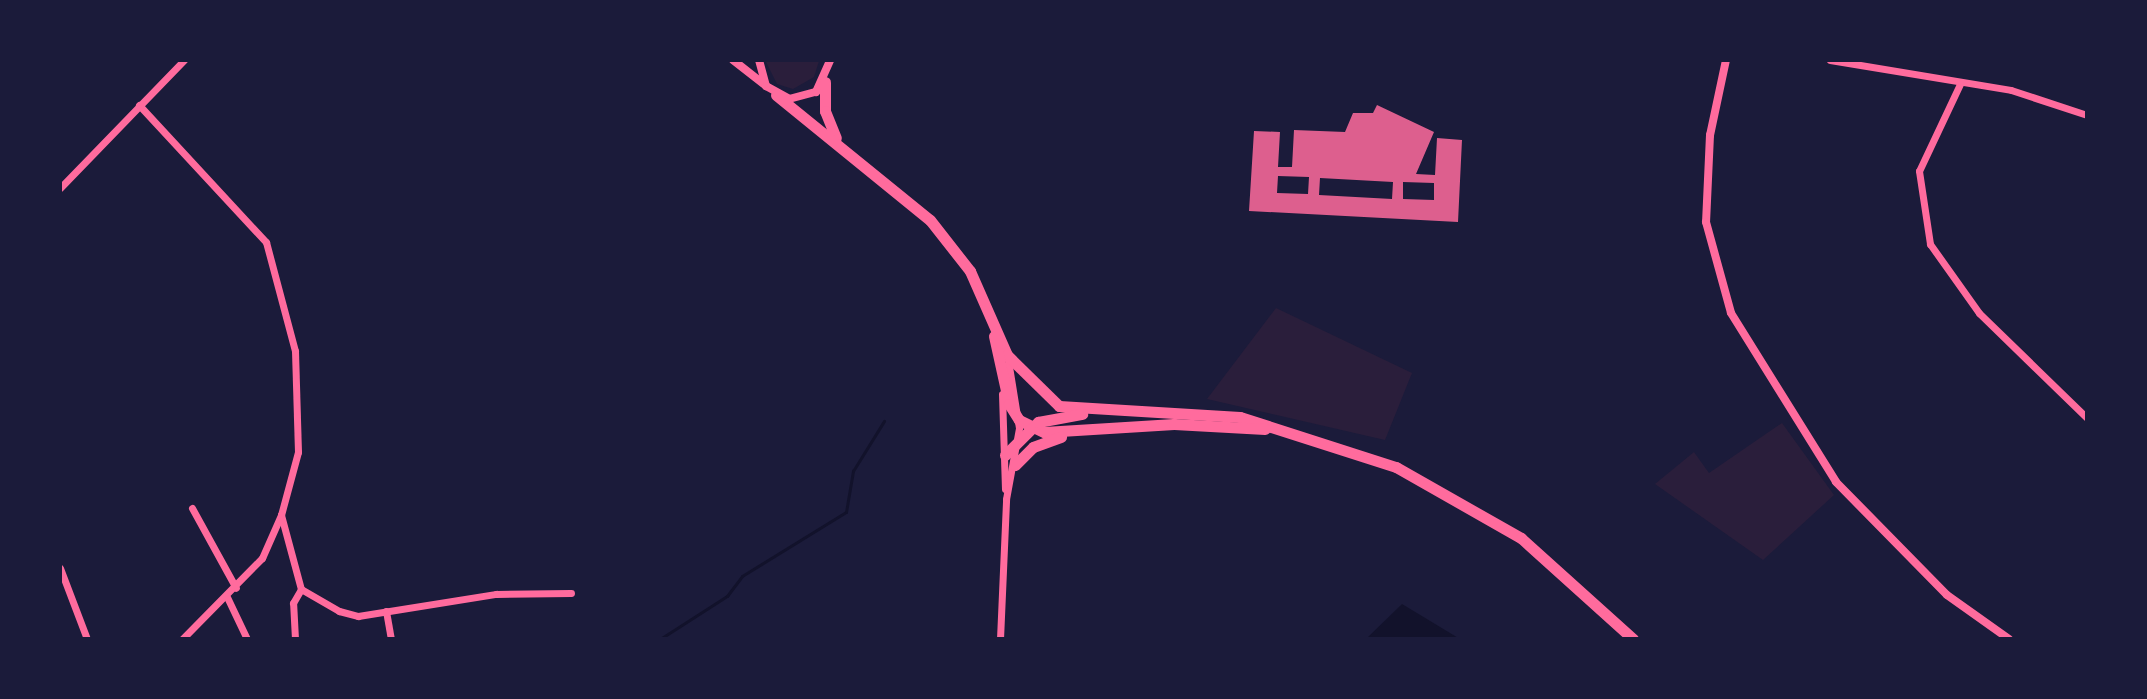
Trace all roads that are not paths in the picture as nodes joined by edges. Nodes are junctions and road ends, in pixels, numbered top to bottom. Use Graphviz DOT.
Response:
graph roads {
  1 [pos="184,60"];
  2 [pos="733,60"];
  3 [pos="759,60"];
  4 [pos="830,60"];
  5 [pos="838,60"];
  6 [pos="1726,60"];
  7 [pos="1830,60"];
  8 [pos="827,77"];
  9 [pos="1960,84"];
  10 [pos="766,86"];
  11 [pos="776,95"];
  12 [pos="139,105"];
  13 [pos="2087,115"];
  14 [pos="837,138"];
  15 [pos="60,188"];
  16 [pos="991,320"];
  17 [pos="1007,355"];
  18 [pos="1002,389"];
  19 [pos="1086,413"];
  20 [pos="2087,418"];
  21 [pos="1019,420"];
  22 [pos="1031,426"];
  23 [pos="1287,431"];
  24 [pos="1063,436"];
  25 [pos="1018,441"];
  26 [pos="1005,455"];
  27 [pos="1015,465"];
  28 [pos="1006,499"];
  29 [pos="192,508"];
  30 [pos="281,515"];
  31 [pos="60,568"];
  32 [pos="236,588"];
  33 [pos="301,589"];
  34 [pos="571,593"];
  35 [pos="227,597"];
  36 [pos="386,611"];
  37 [pos="194,628"];
  38 [pos="87,639"];
  39 [pos="182,639"];
  40 [pos="196,639"];
  41 [pos="247,639"];
  42 [pos="295,639"];
  43 [pos="391,639"];
  44 [pos="1000,639"];
  45 [pos="1633,639"];
  46 [pos="2009,639"];
  1 -- 12 [label="street"];
  2 -- 10 [label="street"];
  3 -- 10 [label="street"];
  4 -- 8 [label="street"];
  5 -- 8 [label="street"];
  6 -- 46 [label="street"];
  7 -- 9 [label="street"];
  8 -- 11 [label="street"];
  8 -- 14 [label="main road"];
  9 -- 13 [label="street"];
  9 -- 20 [label="street"];
  10 -- 11 [label="street"];
  11 -- 14 [label="main road"];
  12 -- 15 [label="street"];
  12 -- 30 [label="street"];
  14 -- 16 [label="main road"];
  16 -- 17 [label="main road"];
  16 -- 18 [label="main road"];
  17 -- 19 [label="main road"];
  17 -- 21 [label="street"];
  18 -- 21 [label="main road"];
  18 -- 26 [label="street"];
  19 -- 22 [label="main road"];
  19 -- 23 [label="main road"];
  21 -- 22 [label="main road"];
  21 -- 25 [label="street"];
  22 -- 24 [label="main road"];
  22 -- 25 [label="main road"];
  23 -- 24 [label="main road"];
  23 -- 45 [label="main road"];
  24 -- 27 [label="main road"];
  25 -- 26 [label="main road"];
  25 -- 27 [label="street"];
  26 -- 28 [label="street"];
  27 -- 28 [label="street"];
  28 -- 44 [label="street"];
  29 -- 32 [label="street"];
  30 -- 32 [label="street"];
  30 -- 33 [label="street"];
  31 -- 38 [label="street"];
  32 -- 35 [label="street"];
  33 -- 36 [label="street"];
  33 -- 42 [label="street"];
  34 -- 36 [label="street"];
  35 -- 37 [label="street"];
  35 -- 41 [label="street"];
  36 -- 43 [label="street"];
  37 -- 39 [label="street"];
  37 -- 40 [label="street"];
}
